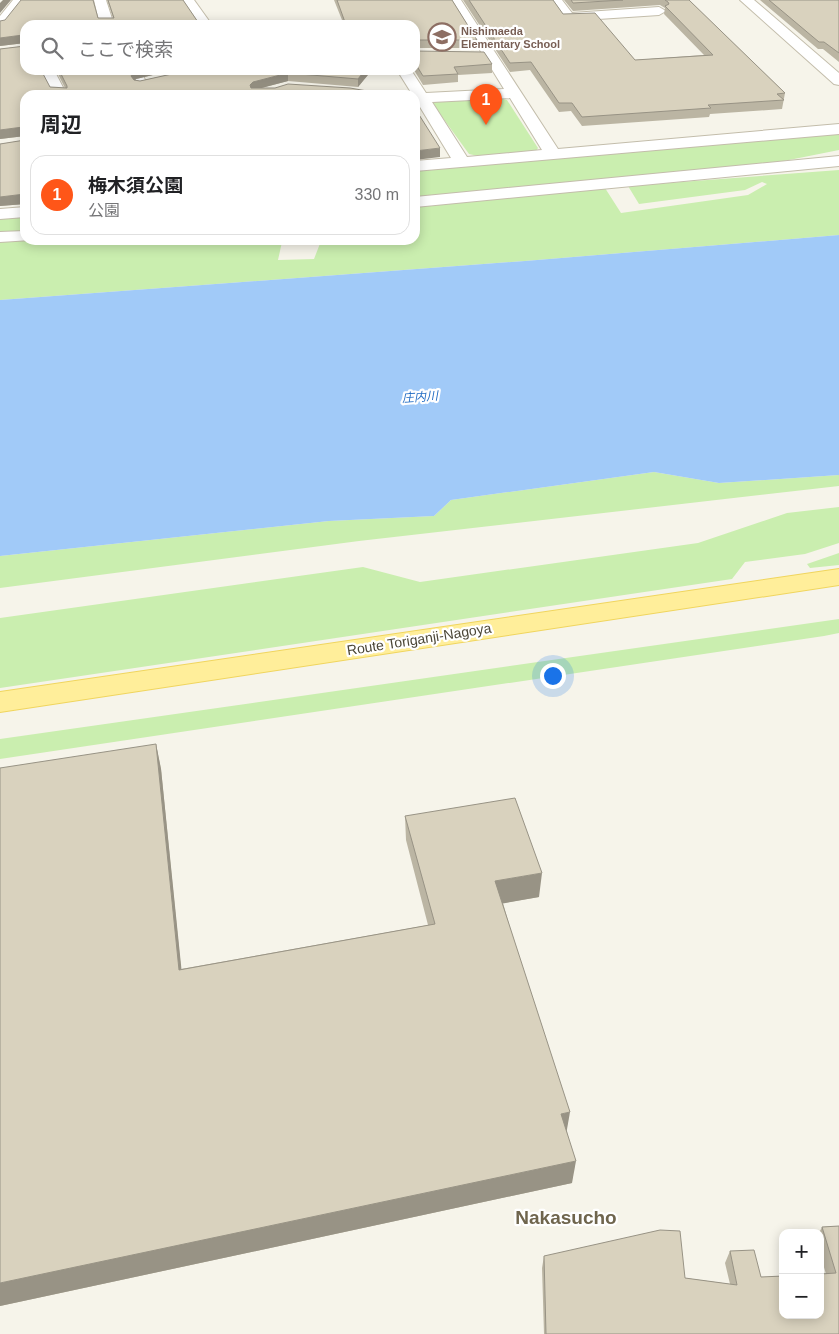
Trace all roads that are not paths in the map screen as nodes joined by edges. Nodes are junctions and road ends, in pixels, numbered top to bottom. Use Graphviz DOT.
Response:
graph roads {
  1 [pos="20,0"];
  2 [pos="100,0"];
  3 [pos="188,0"];
  4 [pos="455,0"];
  5 [pos="555,0"];
  6 [pos="648,0"];
  7 [pos="746,0"];
  8 [pos="106,20"];
  9 [pos="202,20"];
  10 [pos="0,24"];
  11 [pos="472,54"];
  12 [pos="491,54"];
  13 [pos="50,75"];
  14 [pos="406,75"];
  15 [pos="839,81"];
  16 [pos="57,90"];
  17 [pos="414,90"];
  18 [pos="515,93"];
  19 [pos="420,99"];
  20 [pos="420,102"];
  21 [pos="839,129"];
  22 [pos="839,153"];
  23 [pos="553,154"];
  24 [pos="839,161"];
  25 [pos="462,162"];
  26 [pos="796,165"];
  27 [pos="420,166"];
  28 [pos="420,202"];
  29 [pos="20,212"];
  30 [pos="0,214"];
  31 [pos="20,236"];
  32 [pos="0,238"];
  33 [pos="839,577"];
  34 [pos="0,702"];
  1 -- 10 [label="street"];
  2 -- 8 [label="street"];
  3 -- 9 [label="street"];
  4 -- 12 [label="street"];
  5 -- 6 [label="street"];
  7 -- 15 [label="street"];
  11 -- 12 [label="street"];
  12 -- 18 [label="street"];
  13 -- 16 [label="street"];
  14 -- 17 [label="street"];
  18 -- 19 [label="street"];
  18 -- 23 [label="street"];
  20 -- 25 [label="street"];
  21 -- 23 [label="street"];
  22 -- 26 [label="street"];
  23 -- 25 [label="street"];
  24 -- 26 [label="street"];
  25 -- 27 [label="street"];
  26 -- 28 [label="street"];
  29 -- 30 [label="street"];
  31 -- 32 [label="street"];
  33 -- 34 [label="main road, Route Toriganji-Nagoya"];
}
